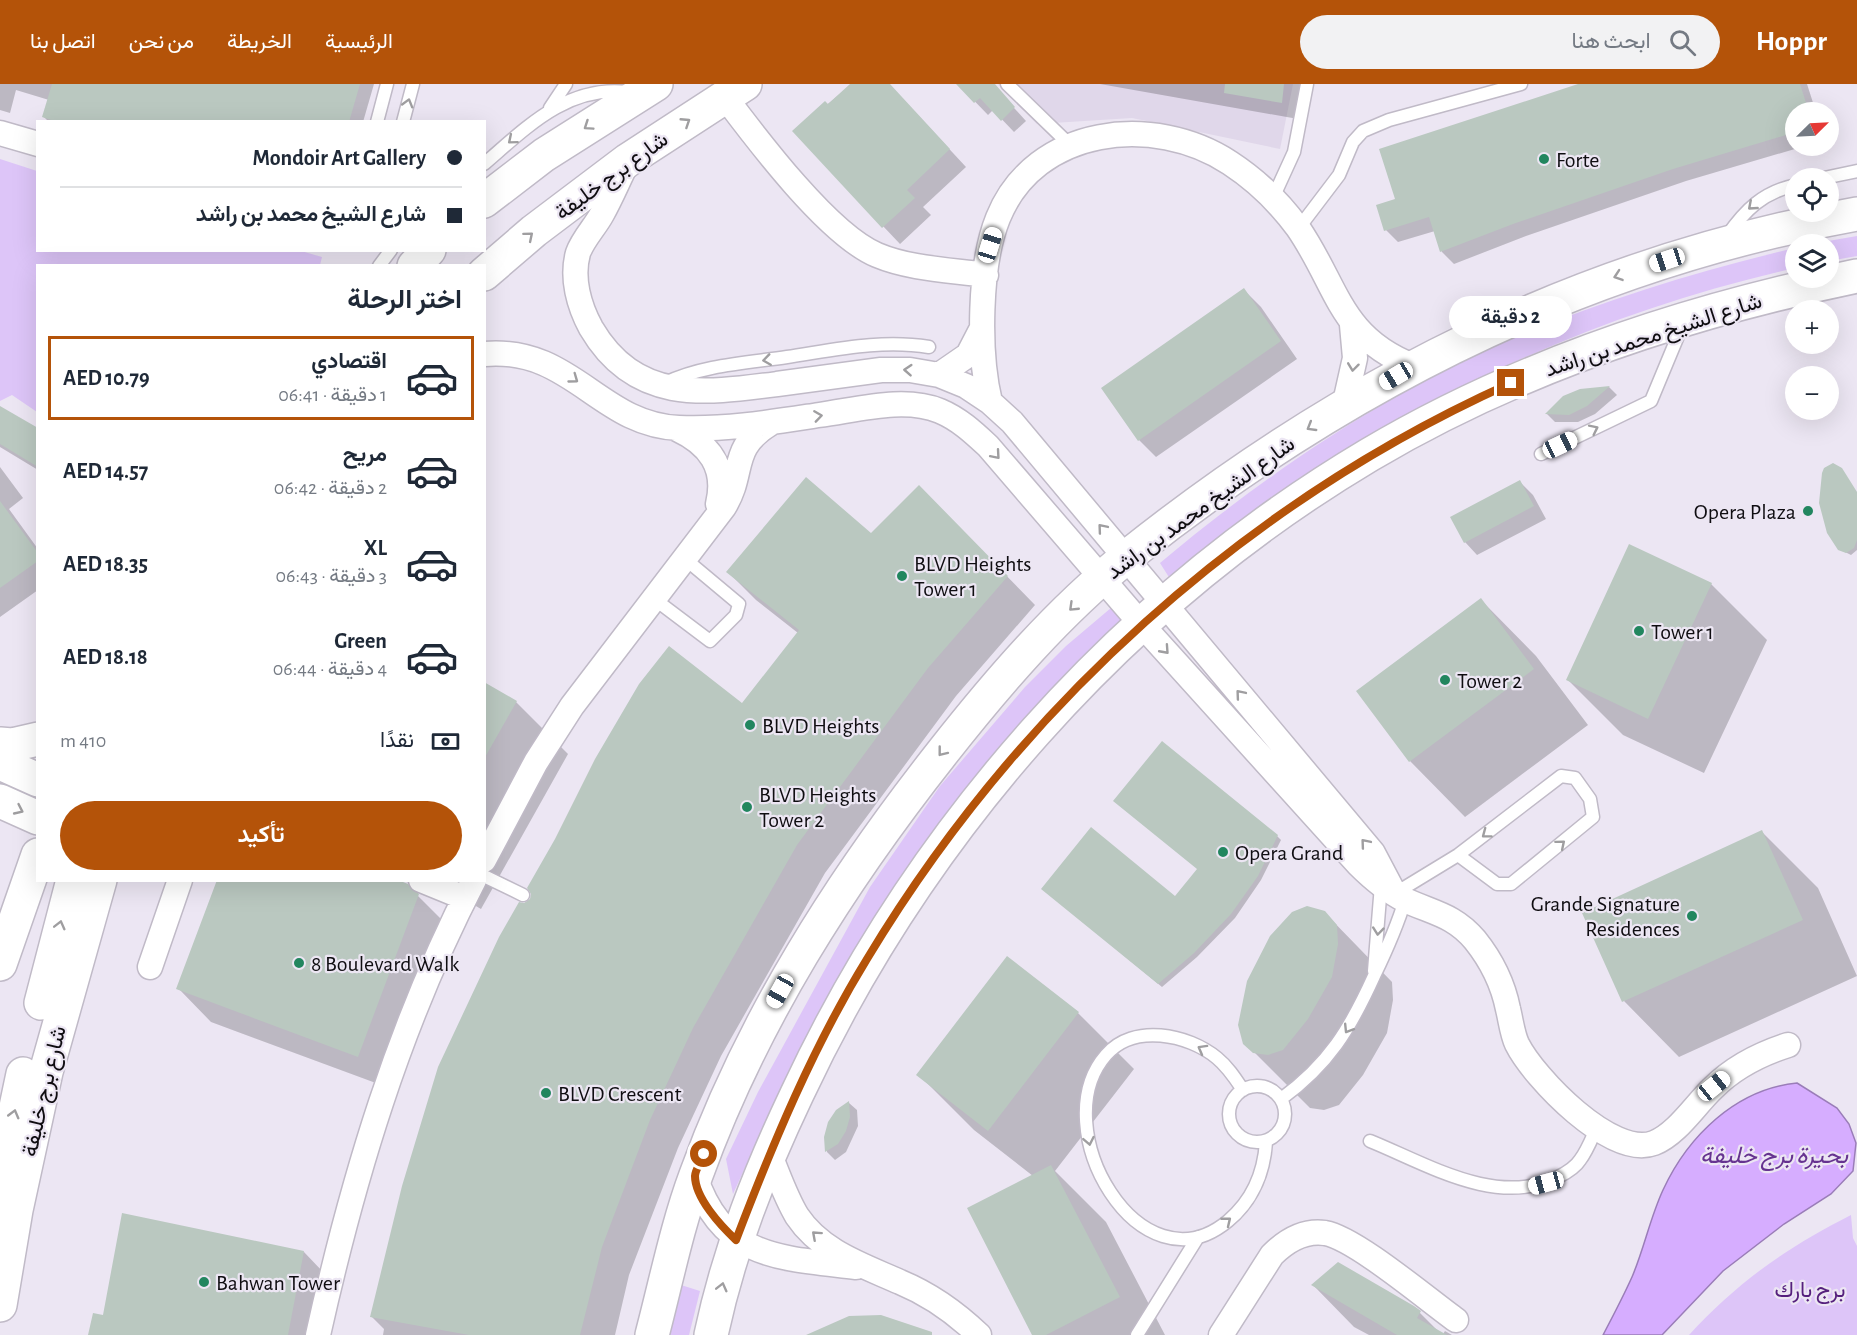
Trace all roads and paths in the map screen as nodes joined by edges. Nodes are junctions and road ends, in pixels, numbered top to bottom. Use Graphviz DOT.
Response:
graph roads {
  1 [pos="387,84"];
  2 [pos="413,84"];
  3 [pos="566,84"];
  4 [pos="600,84"];
  5 [pos="1007,84"];
  6 [pos="1307,84"];
  7 [pos="1521,84"];
  8 [pos="636,90"];
  9 [pos="735,91"];
  10 [pos="548,111"];
  11 [pos="378,120"];
  12 [pos="404,120"];
  13 [pos="0,133"];
  14 [pos="36,143"];
  15 [pos="1070,145"];
  16 [pos="628,160"];
  17 [pos="486,162"];
  18 [pos="1857,171"];
  19 [pos="1839,175"];
  20 [pos="1785,188"];
  21 [pos="1274,198"];
  22 [pos="486,199"];
  23 [pos="1857,214"];
  24 [pos="1298,229"];
  25 [pos="1721,245"];
  26 [pos="427,252"];
  27 [pos="416,264"];
  28 [pos="486,272"];
  29 [pos="986,275"];
  30 [pos="1857,276"];
  31 [pos="1685,318"];
  32 [pos="984,323"];
  33 [pos="1352,325"];
  34 [pos="929,347"];
  35 [pos="486,354"];
  36 [pos="1413,366"];
  37 [pos="939,375"];
  38 [pos="658,385"];
  39 [pos="990,402"];
  40 [pos="1344,407"];
  41 [pos="771,423"];
  42 [pos="677,429"];
  43 [pos="1541,454"];
  44 [pos="716,515"];
  45 [pos="684,558"];
  46 [pos="1115,568"];
  47 [pos="653,598"];
  48 [pos="1153,614"];
  49 [pos="36,740"];
  50 [pos="0,744"];
  51 [pos="0,763"];
  52 [pos="36,779"];
  53 [pos="0,801"];
  54 [pos="36,817"];
  55 [pos="1458,855"];
  56 [pos="486,856"];
  57 [pos="36,861"];
  58 [pos="486,877"];
  59 [pos="72,882"];
  60 [pos="99,882"];
  61 [pos="179,882"];
  62 [pos="432,882"];
  63 [pos="0,884"];
  64 [pos="469,889"];
  65 [pos="1394,893"];
  66 [pos="523,895"];
  67 [pos="3,952"];
  68 [pos="150,967"];
  69 [pos="1374,976"];
  70 [pos="1788,1045"];
  71 [pos="1243,1090"];
  72 [pos="1281,1099"];
  73 [pos="1597,1127"];
  74 [pos="1370,1141"];
  75 [pos="1266,1142"];
  76 [pos="769,1153"];
  77 [pos="695,1176"];
  78 [pos="16,1210"];
  79 [pos="1198,1237"];
  80 [pos="736,1240"];
  81 [pos="864,1269"];
  82 [pos="0,1305"];
  83 [pos="1456,1320"];
  84 [pos="318,1335"];
  85 [pos="652,1335"];
  86 [pos="711,1335"];
  87 [pos="979,1335"];
  88 [pos="1137,1335"];
  89 [pos="1221,1335"];
  1 -- 11 [label="lane"];
  12 -- 2 [label="lane, one-way"];
  3 -- 10 [label="lane"];
  4 -- 8 [label="lane"];
  5 -- 15 [label="lane"];
  6 -- 21 [label="lane"];
  7 -- 24 [label="lane"];
  8 -- 10 [label="lane"];
  8 -- 22 [label="main road, one-way"];
  16 -- 9 [label="main road, شارع برج خليفة, one-way"];
  9 -- 29 [label="street"];
  10 -- 17 [label="lane, one-way"];
  13 -- 14 [label="street"];
  15 -- 21 [label="street"];
  15 -- 29 [label="street"];
  28 -- 16 [label="main road, شارع برج خليفة, one-way"];
  16 -- 38 [label="street"];
  18 -- 19 [label="lane"];
  20 -- 25 [label="lane, one-way"];
  21 -- 24 [label="street"];
  23 -- 25 [label="main road, شارع الشيخ محمد بن راشد"];
  24 -- 33 [label="street"];
  25 -- 36 [label="main road, شارع الشيخ محمد بن راشد, one-way"];
  26 -- 27 [label="main road"];
  29 -- 32 [label="street"];
  30 -- 31 [label="main road, شارع الشيخ محمد بن راشد"];
  43 -- 31 [label="lane, one-way"];
  31 -- 48 [label="main road, شارع الشيخ محمد بن راشد"];
  32 -- 37 [label="street"];
  32 -- 39 [label="street"];
  33 -- 36 [label="street"];
  33 -- 40 [label="street, one-way"];
  34 -- 38 [label="lane, one-way"];
  35 -- 42 [label="street, one-way"];
  36 -- 40 [label="main road, شارع الشيخ محمد بن راشد"];
  37 -- 38 [label="street, one-way"];
  37 -- 39 [label="street"];
  46 -- 39 [label="street, one-way"];
  40 -- 46 [label="main road, شارع الشيخ محمد بن راشد, one-way"];
  41 -- 42 [label="street"];
  41 -- 44 [label="street"];
  41 -- 46 [label="street, one-way"];
  42 -- 44 [label="street"];
  44 -- 45 [label="street"];
  45 -- 47 [label="street"];
  45 -- 47 [label="lane"];
  46 -- 48 [label="street"];
  46 -- 77 [label="main road, شارع الشيخ محمد بن راشد, one-way"];
  47 -- 56 [label="street"];
  48 -- 65 [label="street"];
  48 -- 76 [label="main road, شارع الشيخ محمد بن راشد"];
  49 -- 50 [label="main road"];
  51 -- 52 [label="main road"];
  53 -- 54 [label="main road, one-way"];
  55 -- 55 [label="lane, one-way"];
  55 -- 65 [label="lane"];
  57 -- 67 [label="main road"];
  58 -- 66 [label="lane"];
  78 -- 59 [label="main road, one-way"];
  60 -- 78 [label="main road, شارع برج خليفة"];
  61 -- 68 [label="street"];
  62 -- 64 [label="street"];
  63 -- 67 [label="main road"];
  64 -- 84 [label="street"];
  65 -- 69 [label="lane, one-way"];
  65 -- 69 [label="lane"];
  65 -- 73 [label="street"];
  69 -- 72 [label="lane, one-way"];
  70 -- 73 [label="street"];
  71 -- 72 [label="lane"];
  71 -- 75 [label="lane"];
  71 -- 79 [label="lane, one-way"];
  72 -- 75 [label="lane"];
  73 -- 74 [label="lane"];
  79 -- 75 [label="lane, one-way"];
  76 -- 80 [label="main road, شارع الشيخ محمد بن راشد"];
  81 -- 76 [label="street, one-way"];
  77 -- 80 [label="street"];
  77 -- 85 [label="main road, شارع الشيخ محمد بن راشد"];
  78 -- 82 [label="main road, شارع برج خليفة"];
  79 -- 88 [label="lane"];
  80 -- 81 [label="street"];
  86 -- 80 [label="main road, شارع الشيخ محمد بن راشد, one-way"];
  81 -- 87 [label="street"];
  83 -- 89 [label="street"];
}
